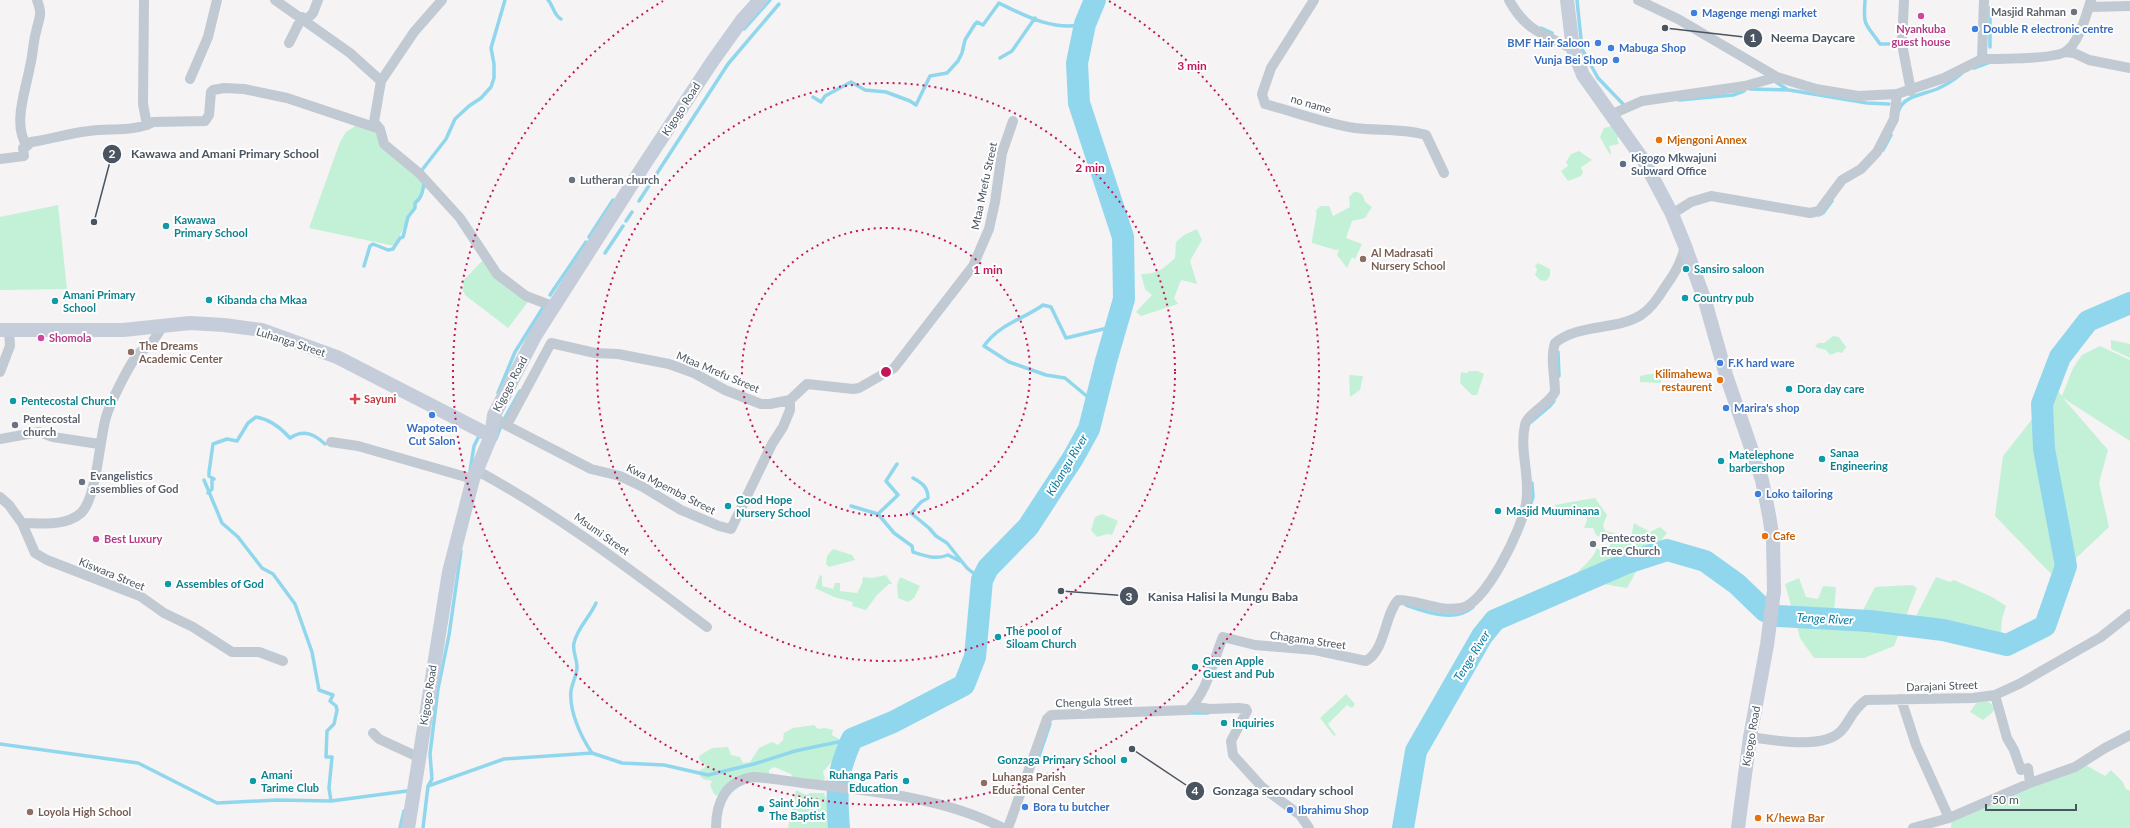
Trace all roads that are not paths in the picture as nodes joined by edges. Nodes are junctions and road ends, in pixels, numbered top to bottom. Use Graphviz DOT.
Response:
graph roads {
  1 [pos="37,0"];
  2 [pos="144,0"];
  3 [pos="217,0"];
  4 [pos="275,0"];
  5 [pos="318,0"];
  6 [pos="442,0"];
  7 [pos="760,0"];
  8 [pos="1314,0"];
  9 [pos="1509,0"];
  10 [pos="1567,0"];
  11 [pos="1638,0"];
  12 [pos="1904,0"];
  13 [pos="1984,0"];
  14 [pos="2090,3"];
  15 [pos="2130,6"];
  16 [pos="304,19"];
  17 [pos="289,43"];
  18 [pos="1573,49"];
  19 [pos="2065,52"];
  20 [pos="1982,59"];
  21 [pos="2130,68"];
  22 [pos="1777,78"];
  23 [pos="190,79"];
  24 [pos="381,81"];
  25 [pos="1911,91"];
  26 [pos="1897,94"];
  27 [pos="1610,115"];
  28 [pos="1013,121"];
  29 [pos="147,125"];
  30 [pos="380,129"];
  31 [pos="27,146"];
  32 [pos="0,159"];
  33 [pos="1444,173"];
  34 [pos="1672,214"];
  35 [pos="1685,246"];
  36 [pos="555,307"];
  37 [pos="164,325"];
  38 [pos="4,330"];
  39 [pos="535,336"];
  40 [pos="551,343"];
  41 [pos="0,372"];
  42 [pos="790,400"];
  43 [pos="494,415"];
  44 [pos="507,425"];
  45 [pos="491,436"];
  46 [pos="0,439"];
  47 [pos="331,442"];
  48 [pos="99,444"];
  49 [pos="475,474"];
  50 [pos="0,497"];
  51 [pos="22,523"];
  52 [pos="2130,614"];
  53 [pos="708,627"];
  54 [pos="283,661"];
  55 [pos="1995,695"];
  56 [pos="1902,699"];
  57 [pos="1190,708"];
  58 [pos="373,733"];
  59 [pos="2130,735"];
  60 [pos="1750,737"];
  61 [pos="418,757"];
  62 [pos="2030,783"];
  63 [pos="1949,818"];
  64 [pos="408,828"];
  65 [pos="716,828"];
  66 [pos="1003,828"];
  67 [pos="1008,828"];
  68 [pos="1309,828"];
  69 [pos="1738,828"];
  70 [pos="1913,828"];
  1 -- 31 [label="street"];
  2 -- 29 [label="street"];
  3 -- 23 [label="street"];
  4 -- 16 [label="street"];
  5 -- 16 [label="street"];
  6 -- 24 [label="street"];
  7 -- 36 [label="street, Kigogo Road"];
  8 -- 33 [label="street, no name"];
  9 -- 18 [label="street"];
  10 -- 18 [label="street, Kigogo Road"];
  11 -- 22 [label="street"];
  12 -- 25 [label="street"];
  13 -- 20 [label="street"];
  14 -- 15 [label="street"];
  14 -- 19 [label="street"];
  16 -- 17 [label="street"];
  16 -- 24 [label="street"];
  18 -- 27 [label="street, Kigogo Road"];
  19 -- 20 [label="street"];
  19 -- 21 [label="street"];
  20 -- 25 [label="street"];
  22 -- 26 [label="street"];
  22 -- 27 [label="street"];
  24 -- 30 [label="street"];
  25 -- 26 [label="street"];
  26 -- 34 [label="street"];
  27 -- 34 [label="street, Kigogo Road"];
  28 -- 42 [label="street, Mtaa Mrefu Street"];
  29 -- 30 [label="street"];
  29 -- 31 [label="street"];
  30 -- 36 [label="street"];
  31 -- 32 [label="street"];
  34 -- 35 [label="street, Kigogo Road"];
  35 -- 57 [label="street, Chagama Street"];
  35 -- 60 [label="street, Kigogo Road"];
  36 -- 39 [label="street, Kigogo Road"];
  37 -- 38 [label="street, Luhanga Street"];
  37 -- 45 [label="street, Luhanga Street"];
  37 -- 48 [label="street"];
  38 -- 41 [label="street"];
  39 -- 40 [label="street, Mtaa Mrefu Street"];
  39 -- 43 [label="street, Kigogo Road"];
  40 -- 42 [label="street, Mtaa Mrefu Street"];
  40 -- 44 [label="street"];
  42 -- 44 [label="street, Kwa Mpemba Street"];
  43 -- 44 [label="street, Kwa Mpemba Street"];
  43 -- 45 [label="street, Kigogo Road"];
  45 -- 49 [label="street, Kigogo Road"];
  46 -- 48 [label="street"];
  47 -- 49 [label="street, Msumi Street"];
  48 -- 51 [label="street"];
  49 -- 53 [label="street, Msumi Street"];
  49 -- 61 [label="street, Kigogo Road"];
  50 -- 51 [label="street, Kiswara Street"];
  51 -- 54 [label="street, Kiswara Street"];
  52 -- 55 [label="street, Darajani Street"];
  55 -- 56 [label="street, Darajani Street"];
  55 -- 62 [label="street"];
  56 -- 60 [label="street, Darajani Street"];
  56 -- 63 [label="street"];
  57 -- 67 [label="street, Chengula Street"];
  57 -- 68 [label="street"];
  58 -- 61 [label="street"];
  59 -- 62 [label="street"];
  60 -- 69 [label="street, Kigogo Road"];
  61 -- 64 [label="street, Kigogo Road"];
  62 -- 63 [label="street"];
  63 -- 70 [label="street"];
  65 -- 66 [label="street"];
}
